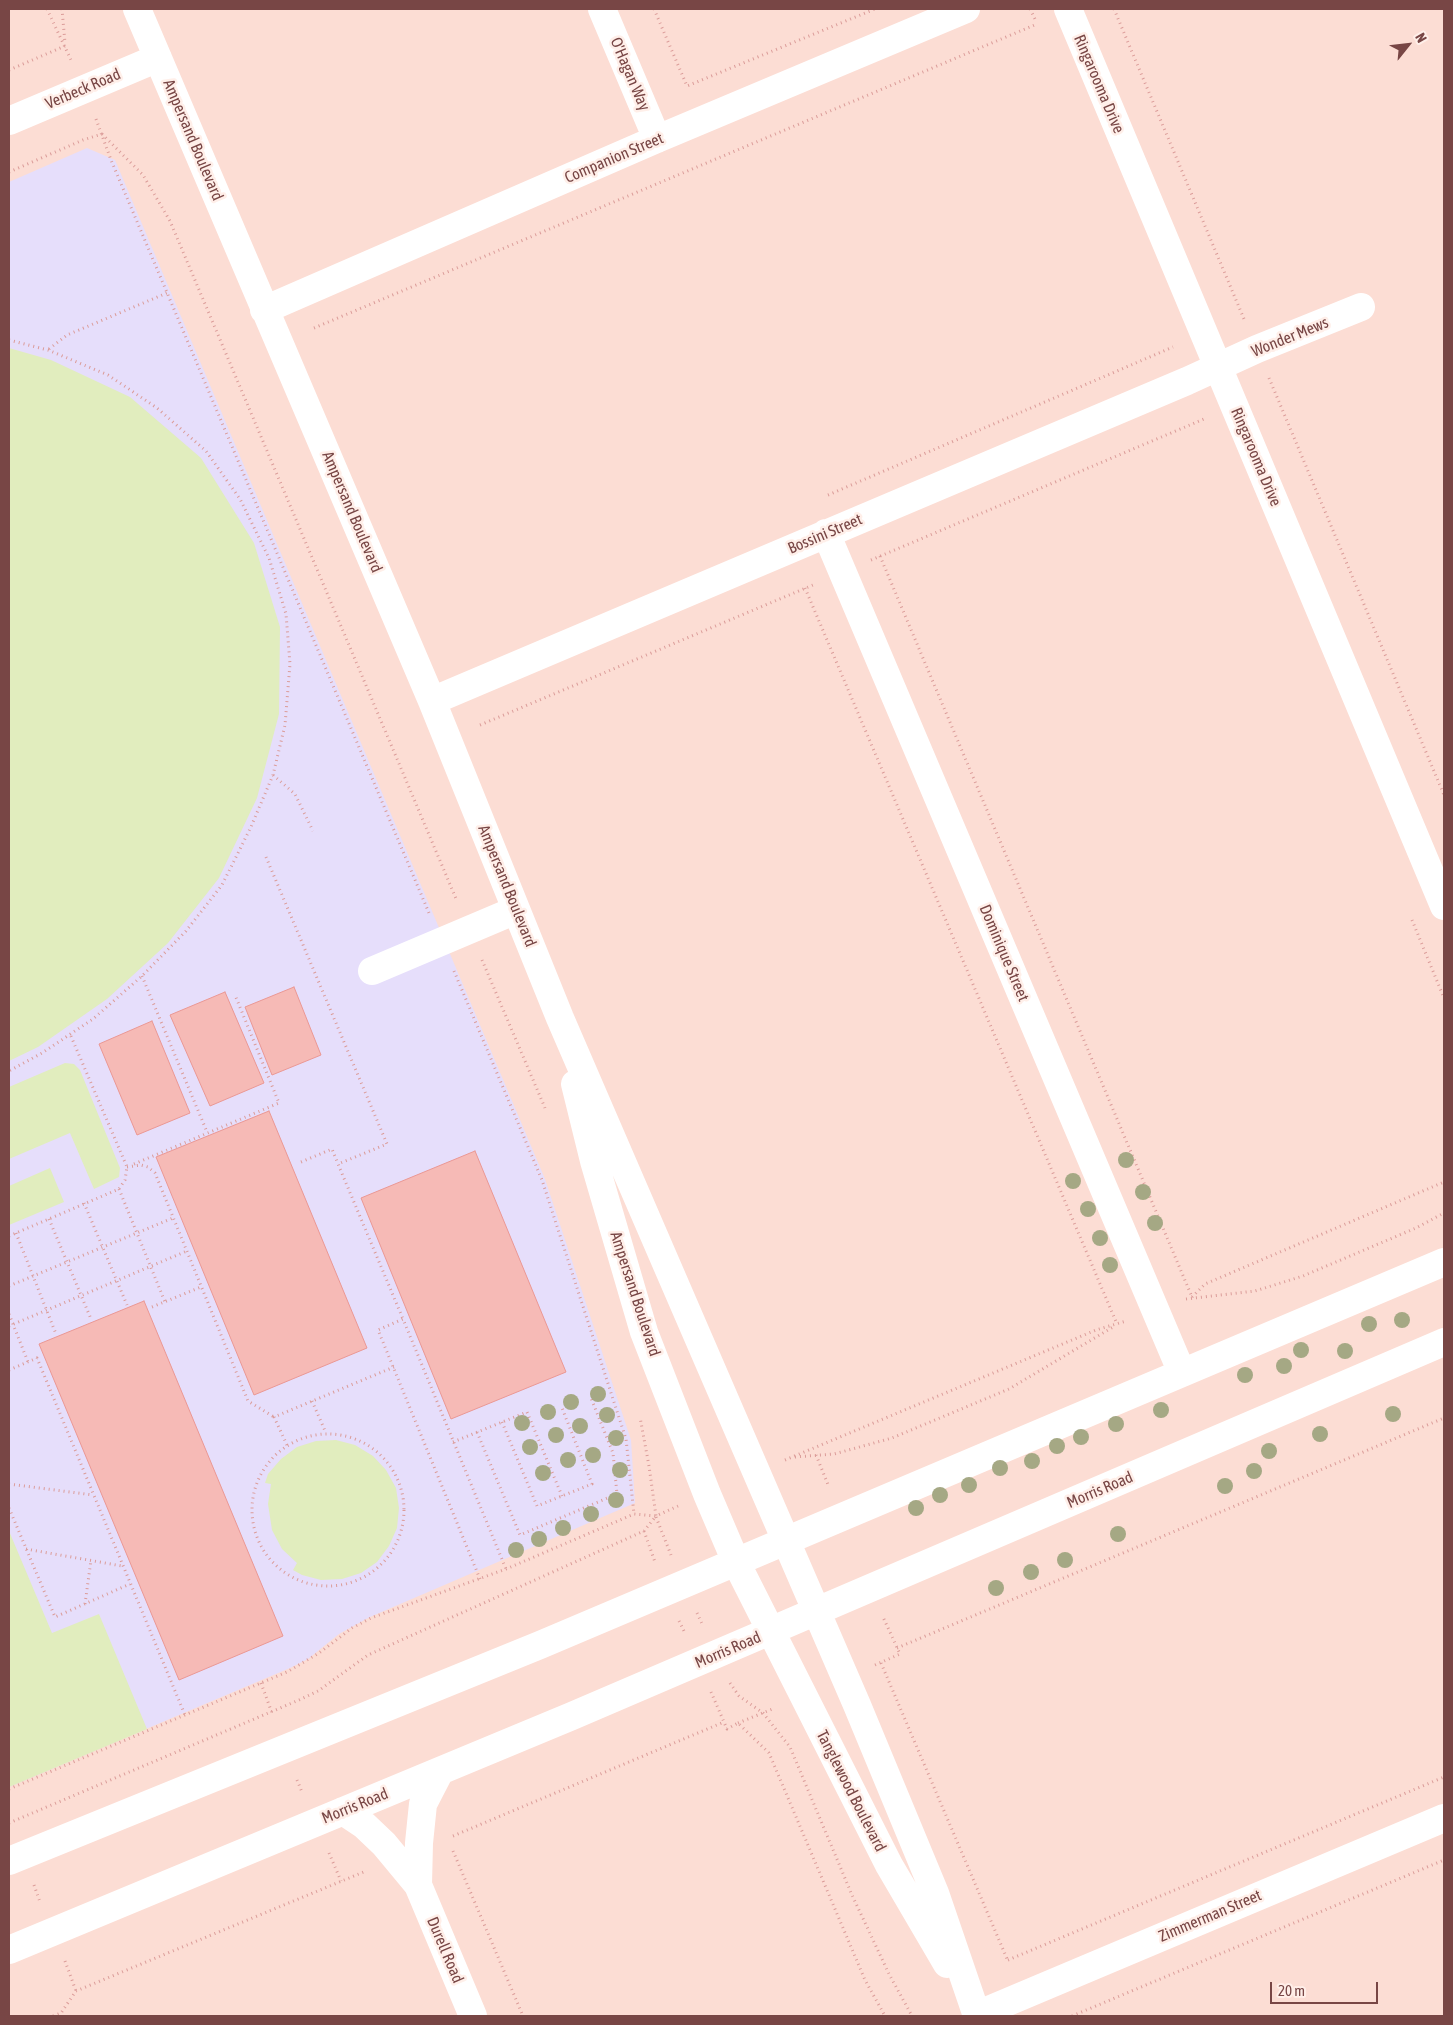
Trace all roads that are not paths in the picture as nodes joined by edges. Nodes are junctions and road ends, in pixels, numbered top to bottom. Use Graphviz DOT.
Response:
graph roads {
  1 [pos="137,9"];
  2 [pos="602,9"];
  3 [pos="966,9"];
  4 [pos="1068,9"];
  5 [pos="158,58"];
  6 [pos="9,121"];
  7 [pos="657,139"];
  8 [pos="1361,307"];
  9 [pos="264,310"];
  10 [pos="1219,367"];
  11 [pos="826,533"];
  12 [pos="432,700"];
  13 [pos="1444,906"];
  14 [pos="516,910"];
  15 [pos="372,971"];
  16 [pos="560,1018"];
  17 [pos="1444,1262"];
  18 [pos="1444,1342"];
  19 [pos="1182,1373"];
  20 [pos="785,1541"];
  21 [pos="736,1562"];
  22 [pos="816,1612"];
  23 [pos="770,1632"];
  24 [pos="440,1771"];
  25 [pos="343,1811"];
  26 [pos="1444,1818"];
  27 [pos="407,1855"];
  28 [pos="9,1861"];
  29 [pos="9,1950"];
  30 [pos="473,2016"];
  31 [pos="977,2016"];
  1 -- 5 [label="street, Ampersand Boulevard"];
  2 -- 7 [label="street, O'Hagan Way"];
  3 -- 7 [label="street, Companion Street"];
  4 -- 10 [label="street, Ringarooma Drive"];
  5 -- 6 [label="street, Verbeck Road"];
  5 -- 9 [label="street, Ampersand Boulevard"];
  7 -- 9 [label="street, Companion Street"];
  8 -- 10 [label="street, Wonder Mews"];
  9 -- 12 [label="street, Ampersand Boulevard"];
  10 -- 11 [label="street, Bossini Street"];
  10 -- 13 [label="street, Ringarooma Drive"];
  11 -- 12 [label="street, Bossini Street"];
  11 -- 19 [label="street, Dominique Street"];
  12 -- 14 [label="street, Ampersand Boulevard"];
  14 -- 15 [label="street"];
  14 -- 16 [label="street, Ampersand Boulevard"];
  16 -- 20 [label="street, Ampersand Boulevard"];
  16 -- 21 [label="street, Ampersand Boulevard"];
  17 -- 19 [label="street"];
  18 -- 22 [label="street, Morris Road"];
  19 -- 20 [label="street"];
  20 -- 21 [label="street"];
  20 -- 22 [label="street, Tanglewood Boulevard"];
  21 -- 23 [label="street, Tanglewood Boulevard"];
  21 -- 28 [label="street"];
  22 -- 23 [label="street, Morris Road"];
  22 -- 31 [label="street, Tanglewood Boulevard"];
  23 -- 24 [label="street, Morris Road"];
  23 -- 31 [label="street, Tanglewood Boulevard"];
  24 -- 25 [label="street, Morris Road"];
  24 -- 27 [label="street"];
  25 -- 27 [label="street, Durell Road"];
  25 -- 29 [label="street, Morris Road"];
  26 -- 31 [label="street, Zimmerman Street"];
  27 -- 30 [label="street, Durell Road"];
}
